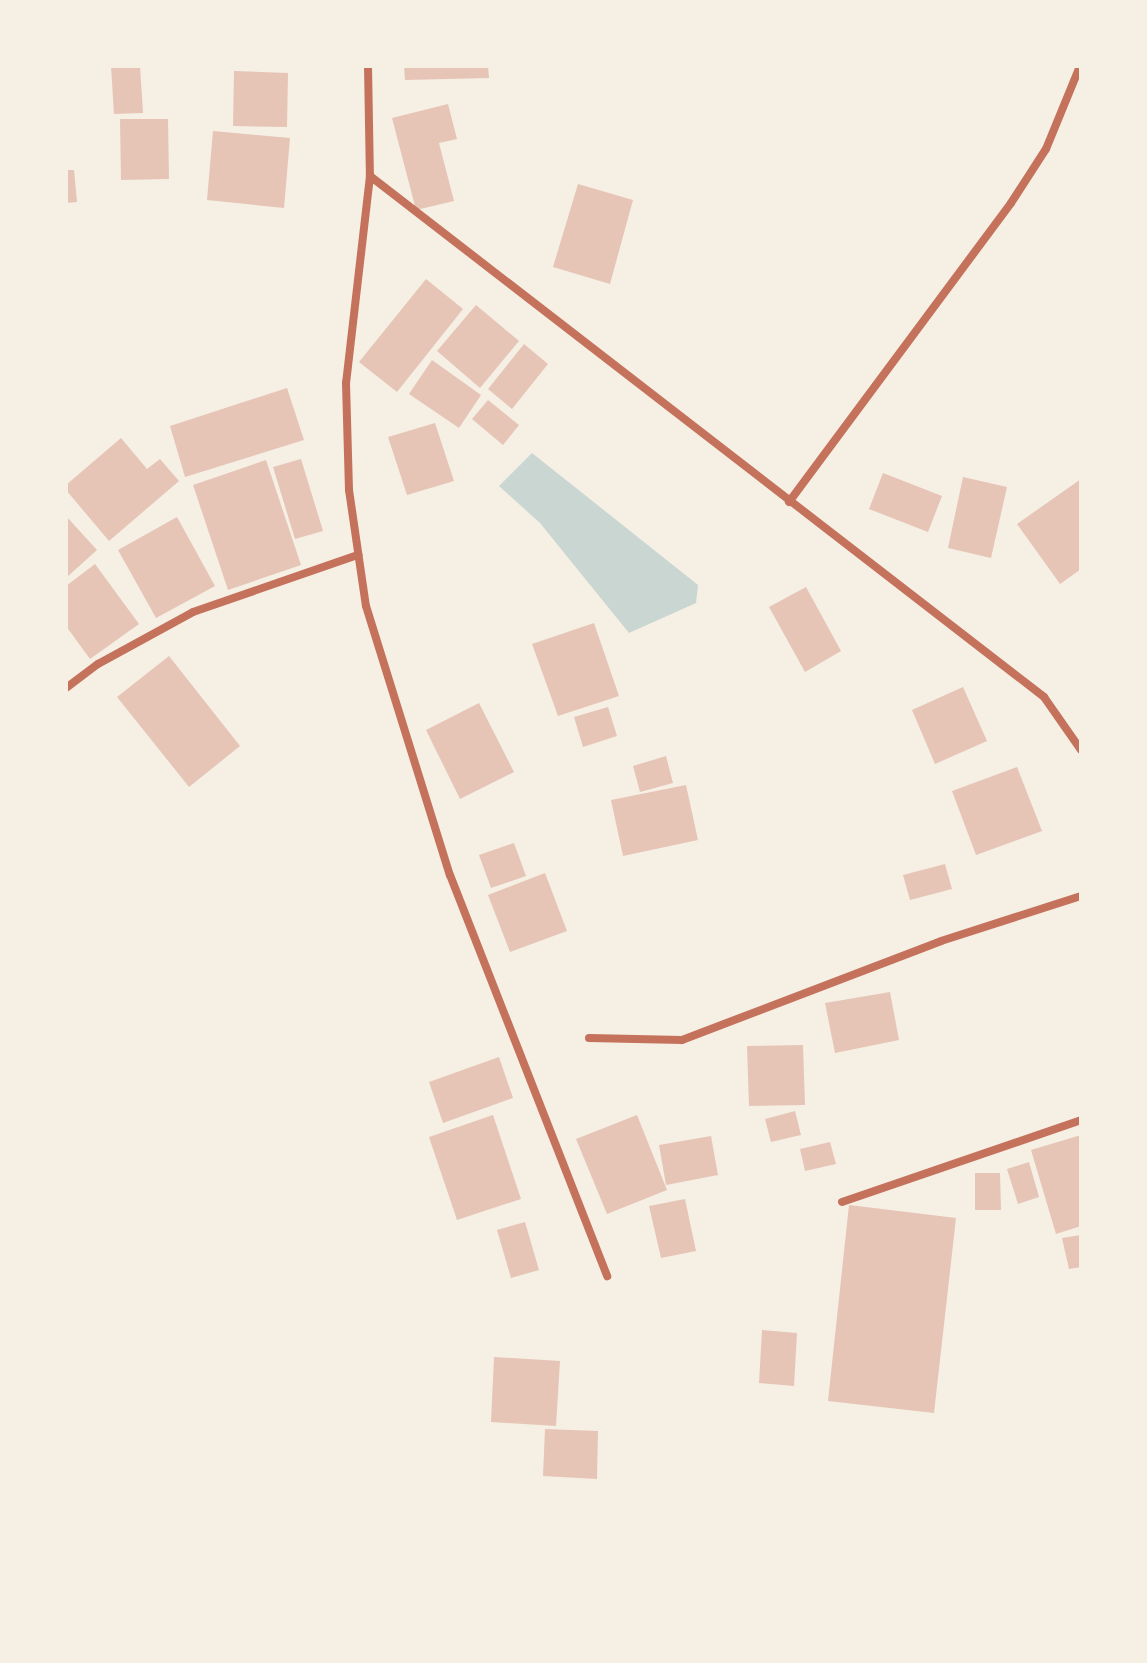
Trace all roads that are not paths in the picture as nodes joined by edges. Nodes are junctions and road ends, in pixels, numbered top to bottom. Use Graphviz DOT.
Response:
graph roads {
  1 [pos="368,66"];
  2 [pos="1080,66"];
  3 [pos="370,176"];
  4 [pos="789,502"];
  5 [pos="358,555"];
  6 [pos="66,688"];
  7 [pos="1081,750"];
  8 [pos="1081,896"];
  9 [pos="589,1038"];
  10 [pos="1081,1120"];
  11 [pos="842,1202"];
  12 [pos="607,1276"];
  1 -- 3 [label="street"];
  2 -- 4 [label="street"];
  3 -- 4 [label="street"];
  3 -- 5 [label="street"];
  4 -- 7 [label="street"];
  5 -- 6 [label="street"];
  5 -- 12 [label="street"];
  8 -- 9 [label="street"];
  10 -- 11 [label="street"];
}
